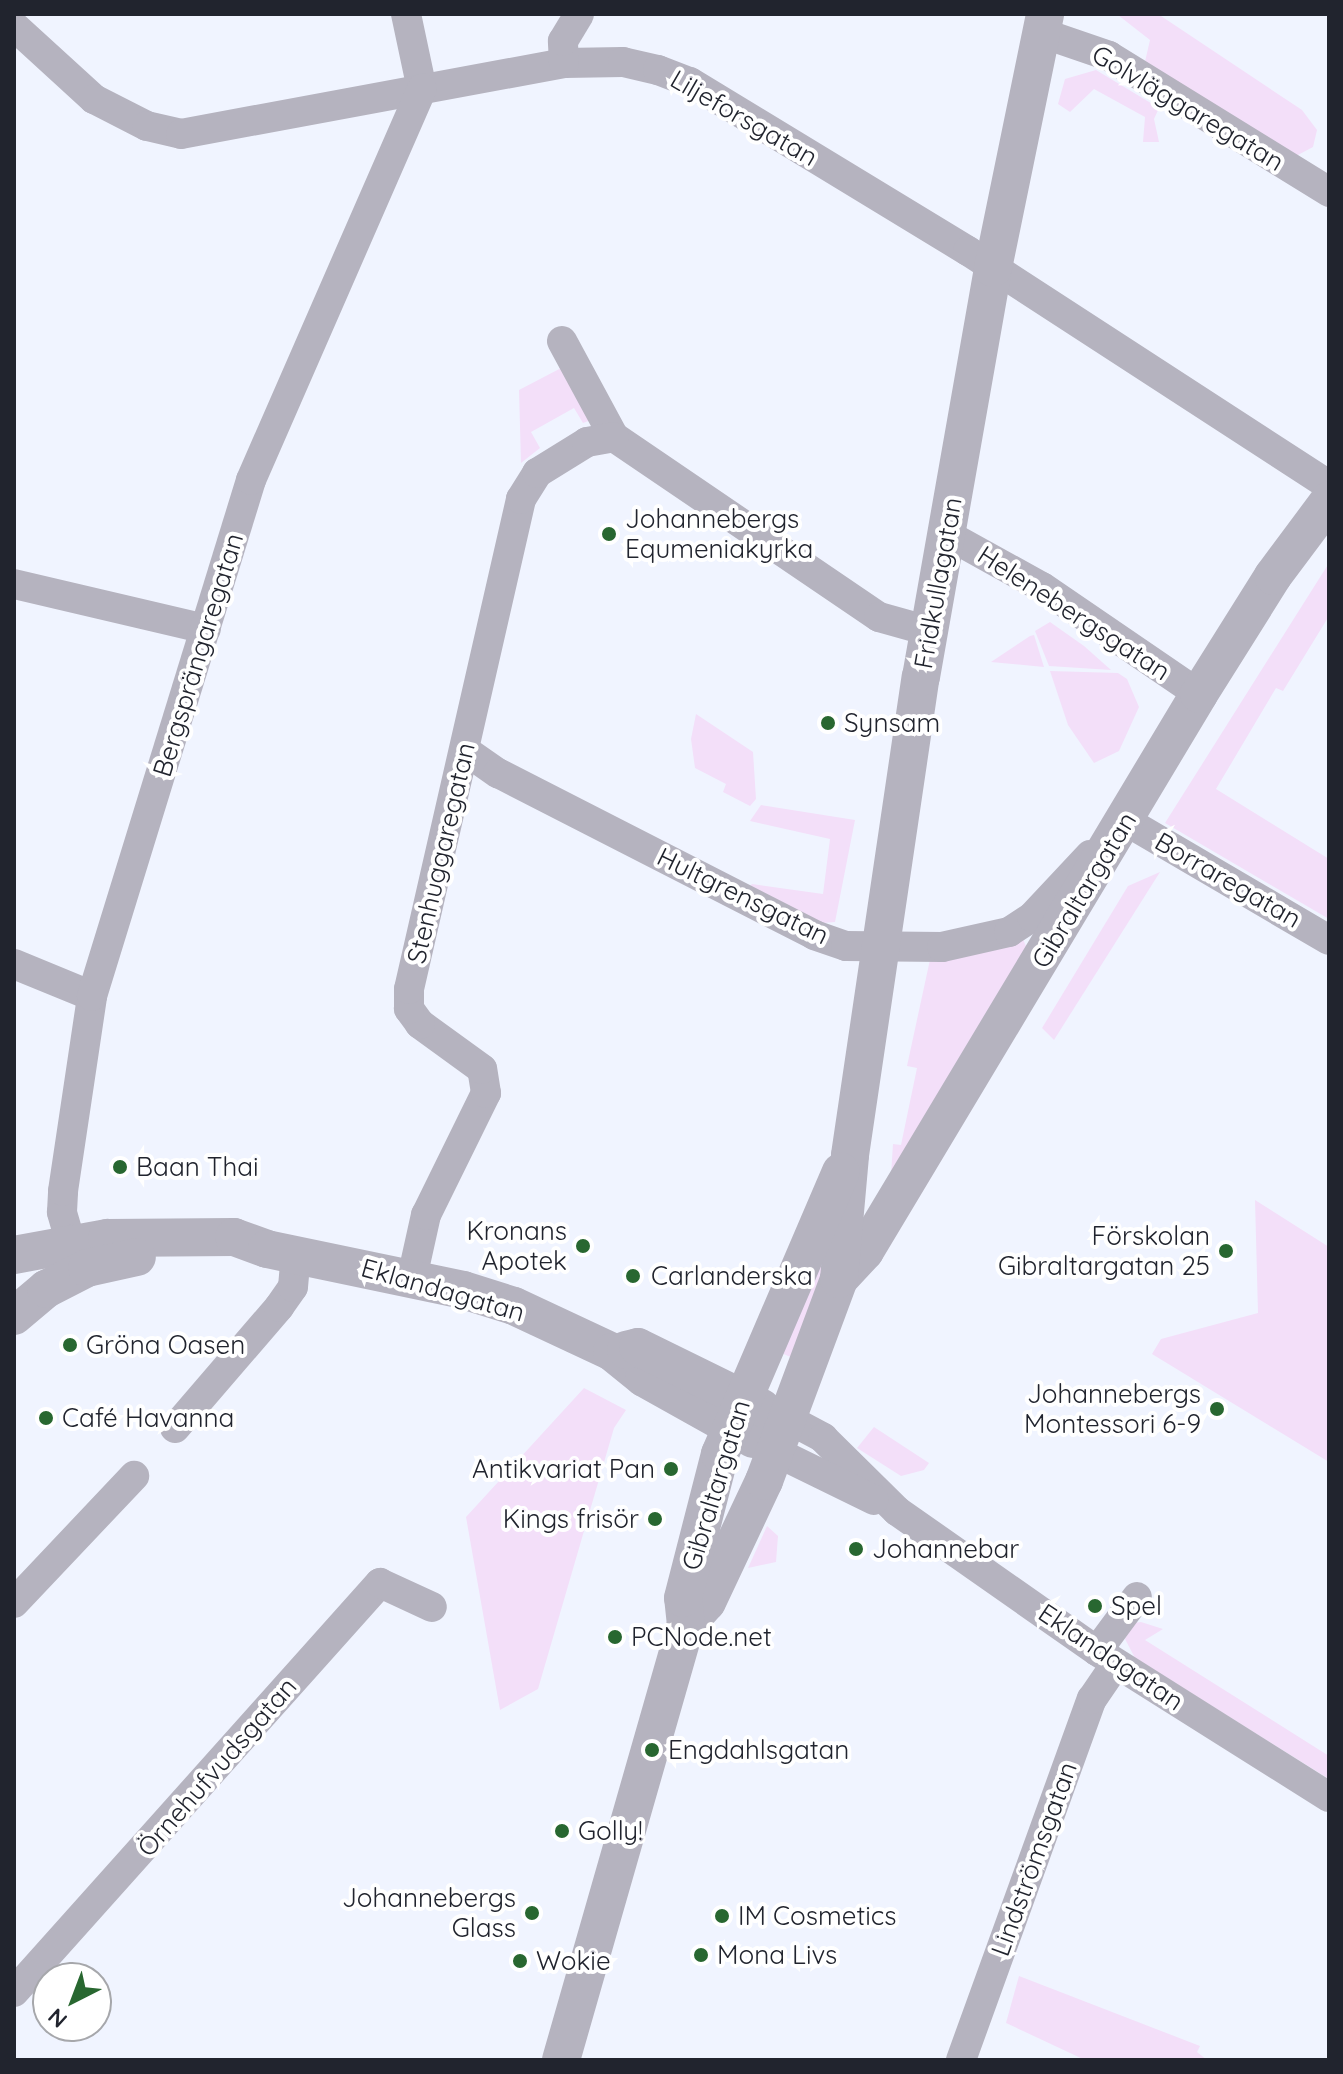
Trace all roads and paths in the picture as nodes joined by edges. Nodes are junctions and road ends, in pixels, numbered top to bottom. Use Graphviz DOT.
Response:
graph roads {
  1 [pos="406,14"];
  2 [pos="579,14"];
  3 [pos="1043,24"];
  4 [pos="19,42"];
  5 [pos="564,63"];
  6 [pos="422,89"];
  7 [pos="1329,192"];
  8 [pos="993,268"];
  9 [pos="562,341"];
  10 [pos="614,437"];
  11 [pos="1329,485"];
  12 [pos="1329,501"];
  13 [pos="948,535"];
  14 [pos="14,584"];
  15 [pos="206,629"];
  16 [pos="929,631"];
  17 [pos="1199,694"];
  18 [pos="466,751"];
  19 [pos="1130,814"];
  20 [pos="1329,940"];
  21 [pos="879,950"];
  22 [pos="14,964"];
  23 [pos="92,996"];
  24 [pos="850,1155"];
  25 [pos="71,1244"];
  26 [pos="282,1251"];
  27 [pos="14,1255"];
  28 [pos="412,1278"];
  29 [pos="839,1279"];
  30 [pos="14,1316"];
  31 [pos="736,1412"];
  32 [pos="175,1428"];
  33 [pos="781,1435"];
  34 [pos="134,1476"];
  35 [pos="1137,1597"];
  36 [pos="14,1603"];
  37 [pos="432,1607"];
  38 [pos="686,1625"];
  39 [pos="1107,1658"];
  40 [pos="1329,1797"];
  41 [pos="14,1992"];
  42 [pos="561,2060"];
  43 [pos="961,2060"];
  1 -- 6 [label="street"];
  2 -- 5 [label="street"];
  3 -- 7 [label="street, Golvläggaregatan"];
  3 -- 8 [label="street, Fridkullagatan"];
  4 -- 6 [label="street, Liljeforsgatan"];
  5 -- 6 [label="street, Liljeforsgatan"];
  5 -- 8 [label="street, Liljeforsgatan"];
  6 -- 15 [label="street, Bergsprängaregatan"];
  8 -- 11 [label="street, Liljeforsgatan"];
  8 -- 13 [label="street, Fridkullagatan"];
  9 -- 10 [label="street"];
  10 -- 16 [label="street"];
  10 -- 18 [label="street, Stenhuggaregatan"];
  12 -- 17 [label="street, Gibraltargatan"];
  13 -- 16 [label="street, Fridkullagatan"];
  13 -- 17 [label="street, Helenebergsgatan"];
  14 -- 15 [label="street"];
  15 -- 23 [label="street, Bergsprängaregatan"];
  16 -- 21 [label="street, Fridkullagatan"];
  17 -- 19 [label="street, Gibraltargatan"];
  18 -- 21 [label="street, Hultgrensgatan"];
  18 -- 28 [label="street, Stenhuggaregatan"];
  19 -- 20 [label="street, Borraregatan"];
  19 -- 21 [label="street, Hultgrensgatan"];
  19 -- 29 [label="street, Gibraltargatan"];
  21 -- 24 [label="street, Fridkullagatan"];
  22 -- 23 [label="street"];
  23 -- 25 [label="street, Bergsprängaregatan"];
  24 -- 29 [label="street, Gibraltargatan"];
  24 -- 31 [label="street, Gibraltargatan"];
  25 -- 26 [label="street, Eklandagatan"];
  25 -- 27 [label="street, Eklandagatan"];
  26 -- 28 [label="street, Eklandagatan"];
  26 -- 30 [label="street, Eklandagatan"];
  26 -- 32 [label="street"];
  28 -- 31 [label="street, Eklandagatan"];
  29 -- 33 [label="street, Gibraltargatan"];
  31 -- 33 [label="street, Eklandagatan"];
  31 -- 38 [label="street, Gibraltargatan"];
  33 -- 38 [label="street, Gibraltargatan"];
  33 -- 39 [label="street, Eklandagatan"];
  34 -- 36 [label="street"];
  35 -- 39 [label="street, Lindströmsgatan"];
  37 -- 41 [label="street, Örnehufvudsgatan"];
  38 -- 42 [label="street, Gibraltargatan"];
  39 -- 40 [label="street, Eklandagatan"];
  39 -- 43 [label="street, Lindströmsgatan"];
}
